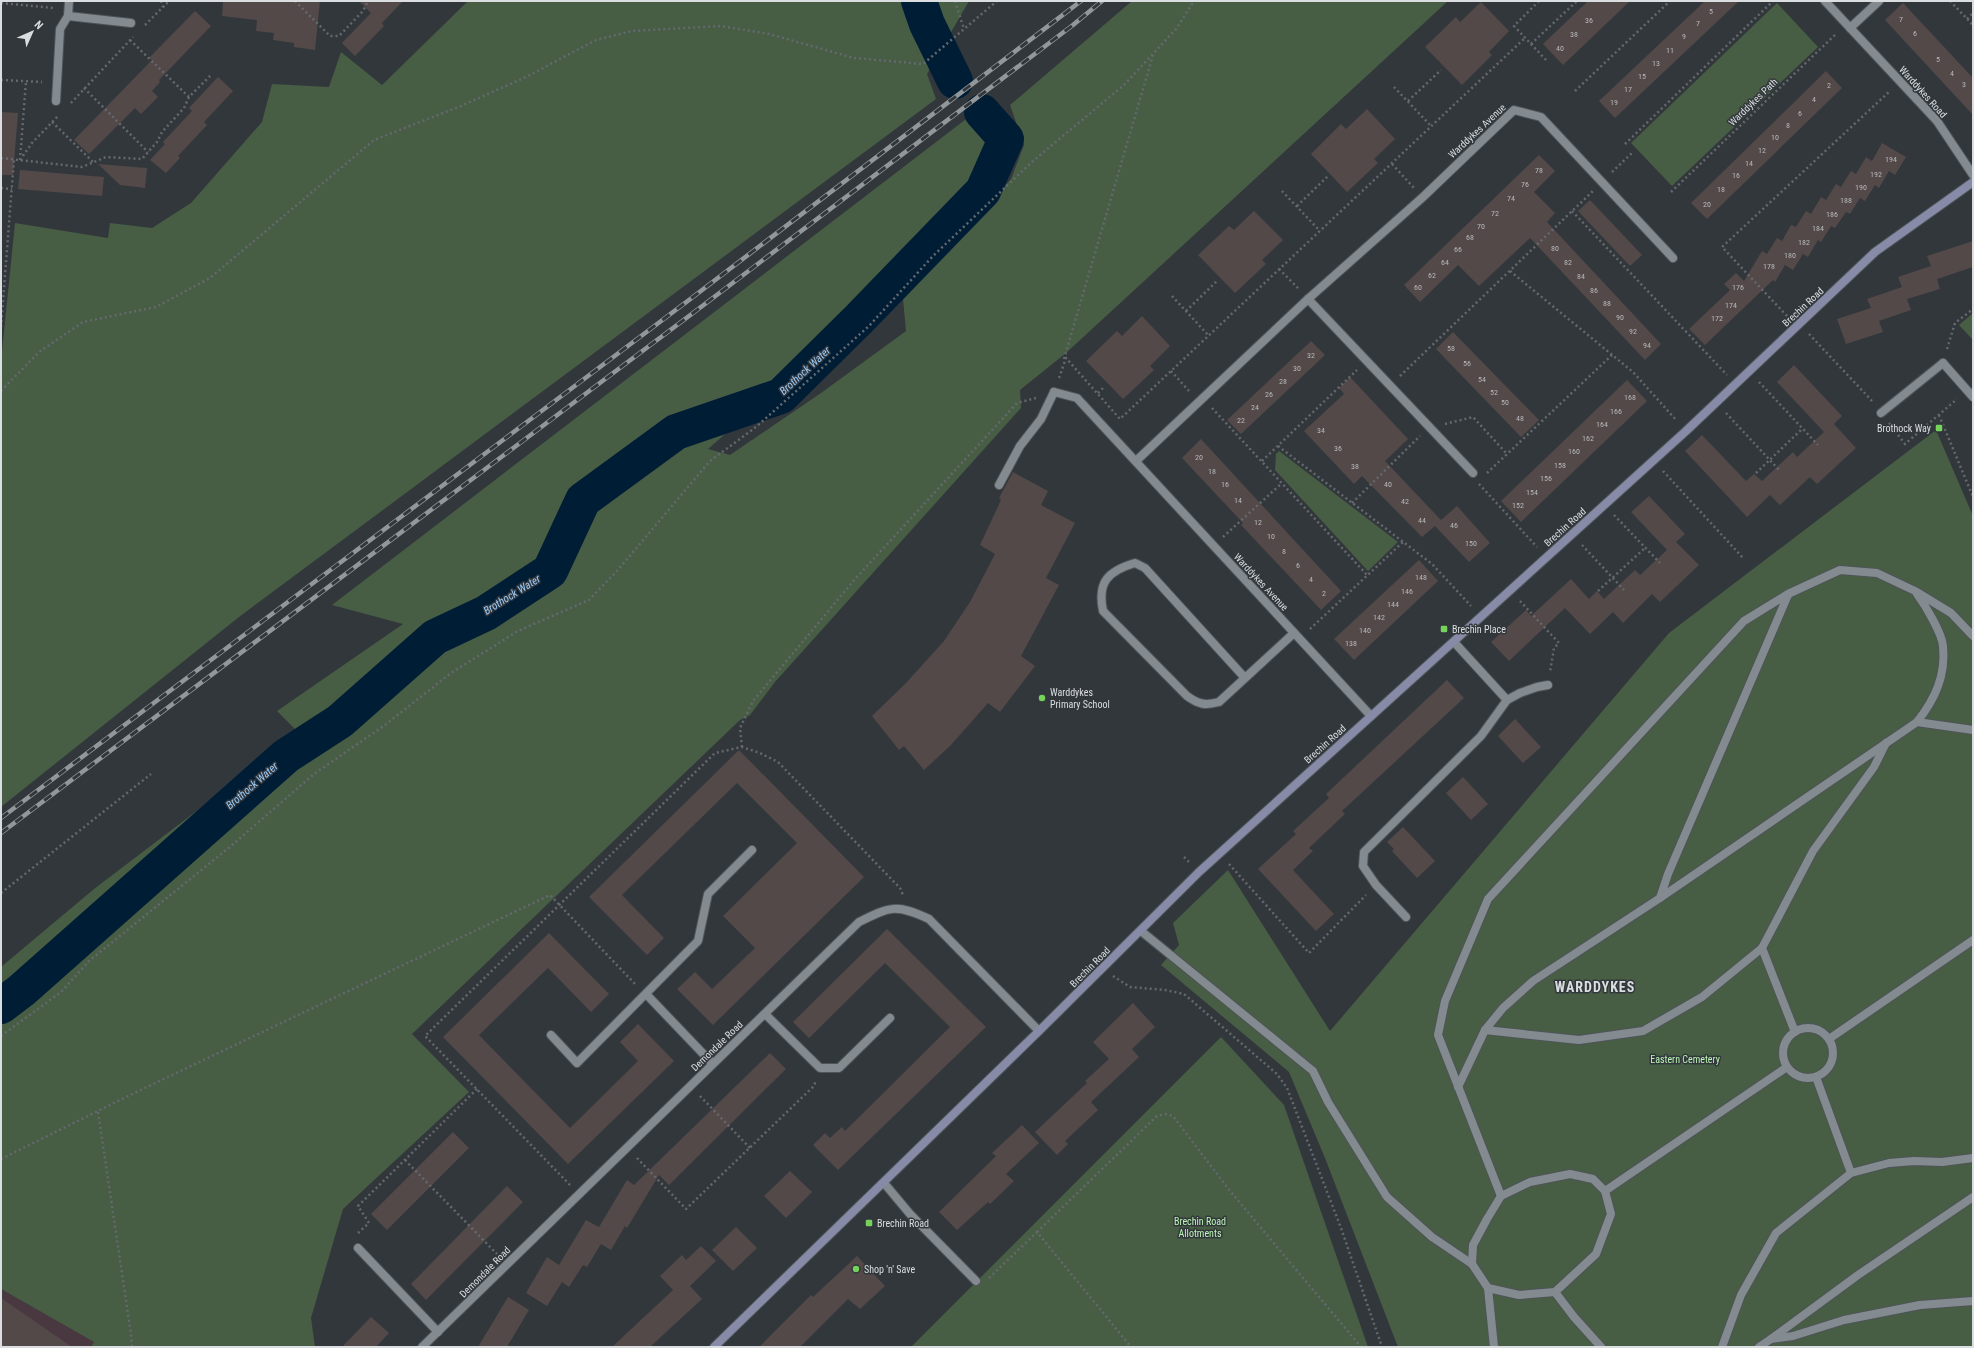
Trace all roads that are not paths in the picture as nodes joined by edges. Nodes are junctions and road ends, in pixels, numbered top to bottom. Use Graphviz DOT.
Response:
graph roads {
  1 [pos="1825,1"];
  2 [pos="1879,1"];
  3 [pos="68,9"];
  4 [pos="131,23"];
  5 [pos="1848,26"];
  6 [pos="56,102"];
  7 [pos="1973,174"];
  8 [pos="1973,182"];
  9 [pos="1673,258"];
  10 [pos="1308,299"];
  11 [pos="1973,397"];
  12 [pos="1881,413"];
  13 [pos="1136,461"];
  14 [pos="1473,473"];
  15 [pos="999,485"];
  16 [pos="1915,591"];
  17 [pos="1788,594"];
  18 [pos="1297,636"];
  19 [pos="1973,636"];
  20 [pos="1454,642"];
  21 [pos="1245,678"];
  22 [pos="1548,685"];
  23 [pos="1507,700"];
  24 [pos="1371,716"];
  25 [pos="1917,722"];
  26 [pos="1973,730"];
  27 [pos="1887,742"];
  28 [pos="752,850"];
  29 [pos="1660,898"];
  30 [pos="1406,917"];
  31 [pos="1141,931"];
  32 [pos="1973,940"];
  33 [pos="1762,948"];
  34 [pos="646,995"];
  35 [pos="765,1014"];
  36 [pos="890,1018"];
  37 [pos="1484,1030"];
  38 [pos="1040,1031"];
  39 [pos="1795,1032"];
  40 [pos="551,1035"];
  41 [pos="1829,1039"];
  42 [pos="712,1064"];
  43 [pos="1787,1067"];
  44 [pos="1816,1078"];
  45 [pos="1458,1087"];
  46 [pos="1973,1158"];
  47 [pos="1851,1173"];
  48 [pos="884,1183"];
  49 [pos="1605,1191"];
  50 [pos="1501,1196"];
  51 [pos="1973,1197"];
  52 [pos="358,1248"];
  53 [pos="1472,1264"];
  54 [pos="976,1281"];
  55 [pos="1488,1288"];
  56 [pos="1555,1292"];
  57 [pos="1973,1301"];
  58 [pos="438,1332"];
  59 [pos="1771,1339"];
  60 [pos="422,1347"];
  61 [pos="714,1347"];
  62 [pos="1494,1347"];
  63 [pos="1601,1347"];
  64 [pos="1722,1347"];
  65 [pos="1759,1347"];
  1 -- 5 [label="street, Warddykes Road"];
  2 -- 5 [label="street"];
  3 -- 4 [label="street"];
  3 -- 6 [label="street"];
  5 -- 7 [label="street, Warddykes Road"];
  8 -- 20 [label="street, Brechin Road"];
  9 -- 10 [label="street, Warddykes Avenue"];
  10 -- 13 [label="street, Warddykes Avenue"];
  10 -- 14 [label="street"];
  11 -- 12 [label="street"];
  13 -- 15 [label="street, Warddykes Avenue"];
  13 -- 18 [label="street, Warddykes Avenue"];
  16 -- 17 [label="street"];
  16 -- 19 [label="street"];
  16 -- 25 [label="street"];
  17 -- 29 [label="street"];
  17 -- 45 [label="street"];
  18 -- 21 [label="street"];
  18 -- 24 [label="street, Warddykes Avenue"];
  20 -- 23 [label="street"];
  20 -- 24 [label="street, Brechin Road"];
  21 -- 21 [label="street"];
  22 -- 23 [label="street"];
  23 -- 30 [label="street"];
  24 -- 31 [label="street, Brechin Road"];
  25 -- 26 [label="street"];
  25 -- 27 [label="street"];
  27 -- 29 [label="street"];
  27 -- 33 [label="street"];
  28 -- 34 [label="street"];
  29 -- 37 [label="street"];
  31 -- 38 [label="street, Brechin Road"];
  31 -- 53 [label="street"];
  32 -- 41 [label="street"];
  33 -- 37 [label="street"];
  33 -- 39 [label="street"];
  34 -- 40 [label="street"];
  34 -- 42 [label="street"];
  35 -- 36 [label="street"];
  35 -- 38 [label="street, Demondale Road"];
  35 -- 42 [label="street, Demondale Road"];
  37 -- 45 [label="street"];
  38 -- 48 [label="street, Brechin Road"];
  39 -- 41 [label="street"];
  39 -- 43 [label="street"];
  41 -- 44 [label="street"];
  42 -- 58 [label="street, Demondale Road"];
  43 -- 44 [label="street"];
  43 -- 49 [label="street"];
  44 -- 47 [label="street"];
  45 -- 50 [label="street"];
  46 -- 47 [label="street"];
  47 -- 64 [label="street"];
  48 -- 54 [label="street"];
  48 -- 61 [label="street, Brechin Road"];
  49 -- 50 [label="street"];
  49 -- 56 [label="street"];
  50 -- 53 [label="street"];
  51 -- 59 [label="street"];
  52 -- 58 [label="street"];
  53 -- 55 [label="street"];
  55 -- 56 [label="street"];
  55 -- 62 [label="street"];
  56 -- 63 [label="street"];
  57 -- 59 [label="street"];
  58 -- 60 [label="street, Demondale Road"];
  59 -- 65 [label="street"];
}
